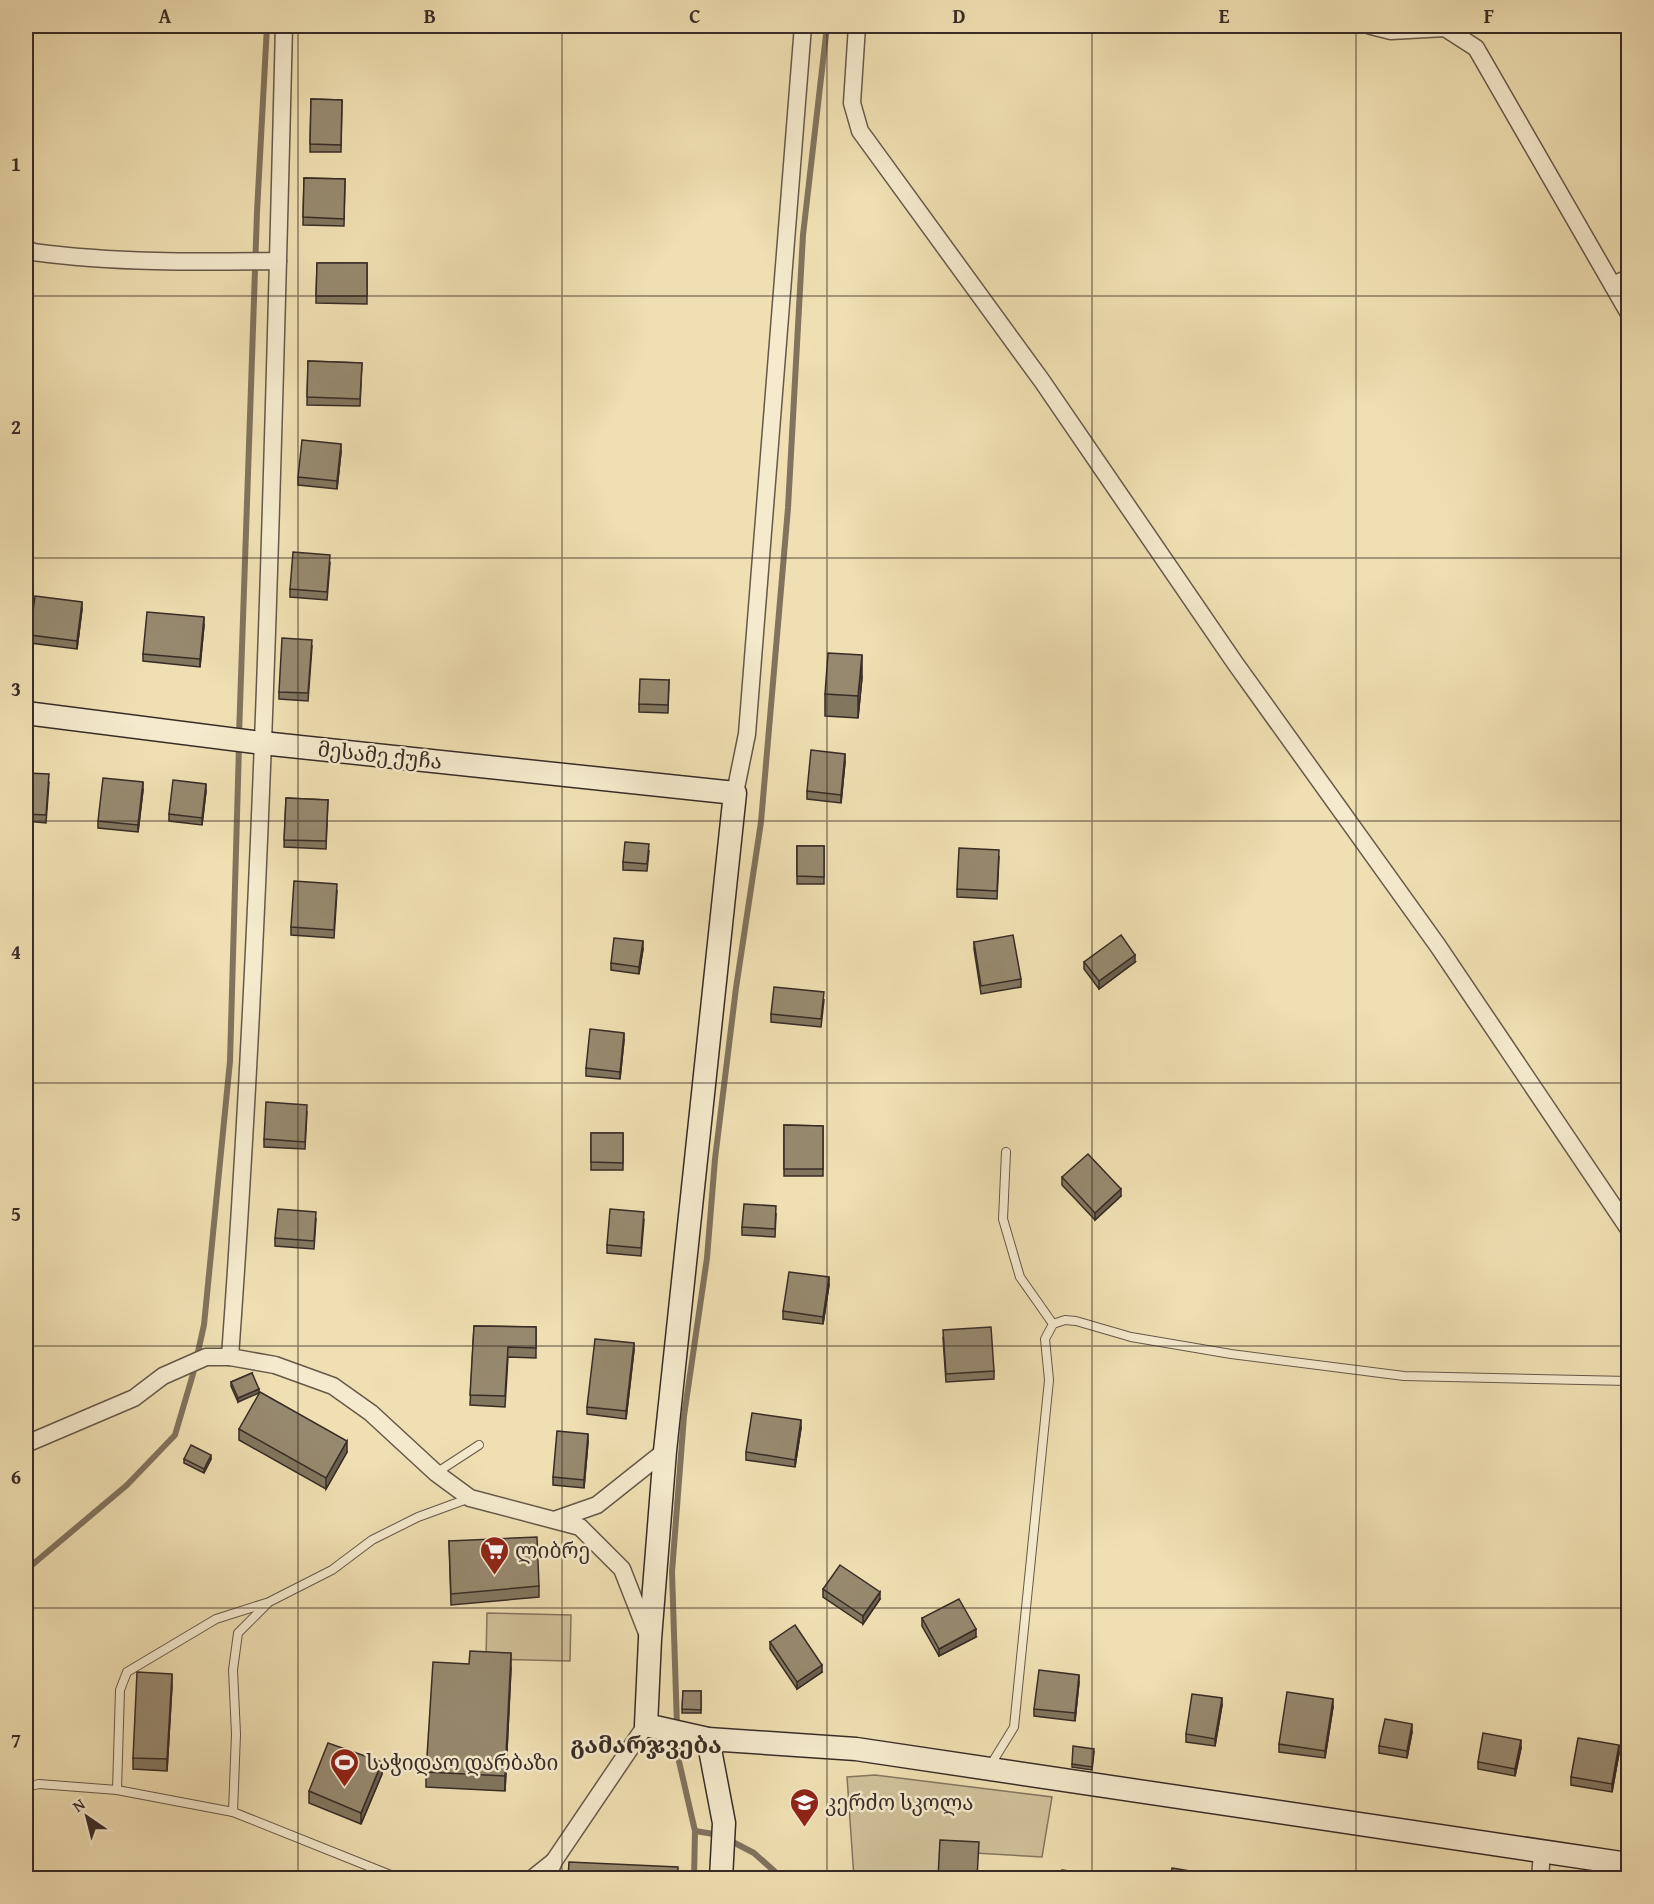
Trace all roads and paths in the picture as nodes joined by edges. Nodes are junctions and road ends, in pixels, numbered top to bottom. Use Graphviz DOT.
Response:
graph roads {
  1 [pos="284,26"];
  2 [pos="803,26"];
  3 [pos="857,26"];
  4 [pos="1371,26"];
  5 [pos="26,248"];
  6 [pos="278,261"];
  7 [pos="1629,278"];
  8 [pos="1613,285"];
  9 [pos="1629,312"];
  10 [pos="26,713"];
  11 [pos="262,743"];
  12 [pos="735,793"];
  13 [pos="1006,1152"];
  14 [pos="1629,1228"];
  15 [pos="1053,1324"];
  16 [pos="230,1357"];
  17 [pos="1629,1382"];
  18 [pos="26,1444"];
  19 [pos="479,1445"];
  20 [pos="664,1451"];
  21 [pos="436,1473"];
  22 [pos="470,1498"];
  23 [pos="556,1519"];
  24 [pos="269,1602"];
  25 [pos="650,1639"];
  26 [pos="646,1725"];
  27 [pos="708,1739"];
  28 [pos="988,1769"];
  29 [pos="26,1787"];
  30 [pos="117,1790"];
  31 [pos="233,1812"];
  32 [pos="1542,1852"];
  33 [pos="554,1861"];
  34 [pos="1629,1864"];
  35 [pos="398,1878"];
  36 [pos="533,1878"];
  37 [pos="547,1878"];
  38 [pos="721,1878"];
  39 [pos="1540,1878"];
  1 -- 6 [label="street"];
  2 -- 12 [label="street"];
  3 -- 14 [label="street"];
  4 -- 8 [label="street"];
  5 -- 6 [label="street"];
  6 -- 11 [label="street"];
  7 -- 8 [label="street"];
  8 -- 9 [label="street"];
  10 -- 11 [label="street, მესამე ქუჩა"];
  11 -- 12 [label="street, მესამე ქუჩა"];
  11 -- 16 [label="street"];
  12 -- 20 [label="street"];
  13 -- 15 [label="lane"];
  15 -- 17 [label="lane"];
  15 -- 28 [label="lane"];
  16 -- 18 [label="street"];
  16 -- 21 [label="street"];
  19 -- 21 [label="lane"];
  20 -- 23 [label="street"];
  20 -- 25 [label="street"];
  21 -- 22 [label="street"];
  22 -- 23 [label="street"];
  22 -- 24 [label="lane"];
  23 -- 25 [label="street"];
  24 -- 30 [label="lane"];
  24 -- 31 [label="lane"];
  25 -- 26 [label="street"];
  26 -- 27 [label="street"];
  26 -- 33 [label="street"];
  27 -- 28 [label="street"];
  27 -- 38 [label="street"];
  28 -- 32 [label="street"];
  29 -- 30 [label="lane"];
  30 -- 31 [label="lane"];
  31 -- 35 [label="lane"];
  32 -- 34 [label="street"];
  32 -- 39 [label="street"];
  33 -- 36 [label="street"];
  33 -- 37 [label="street"];
}
